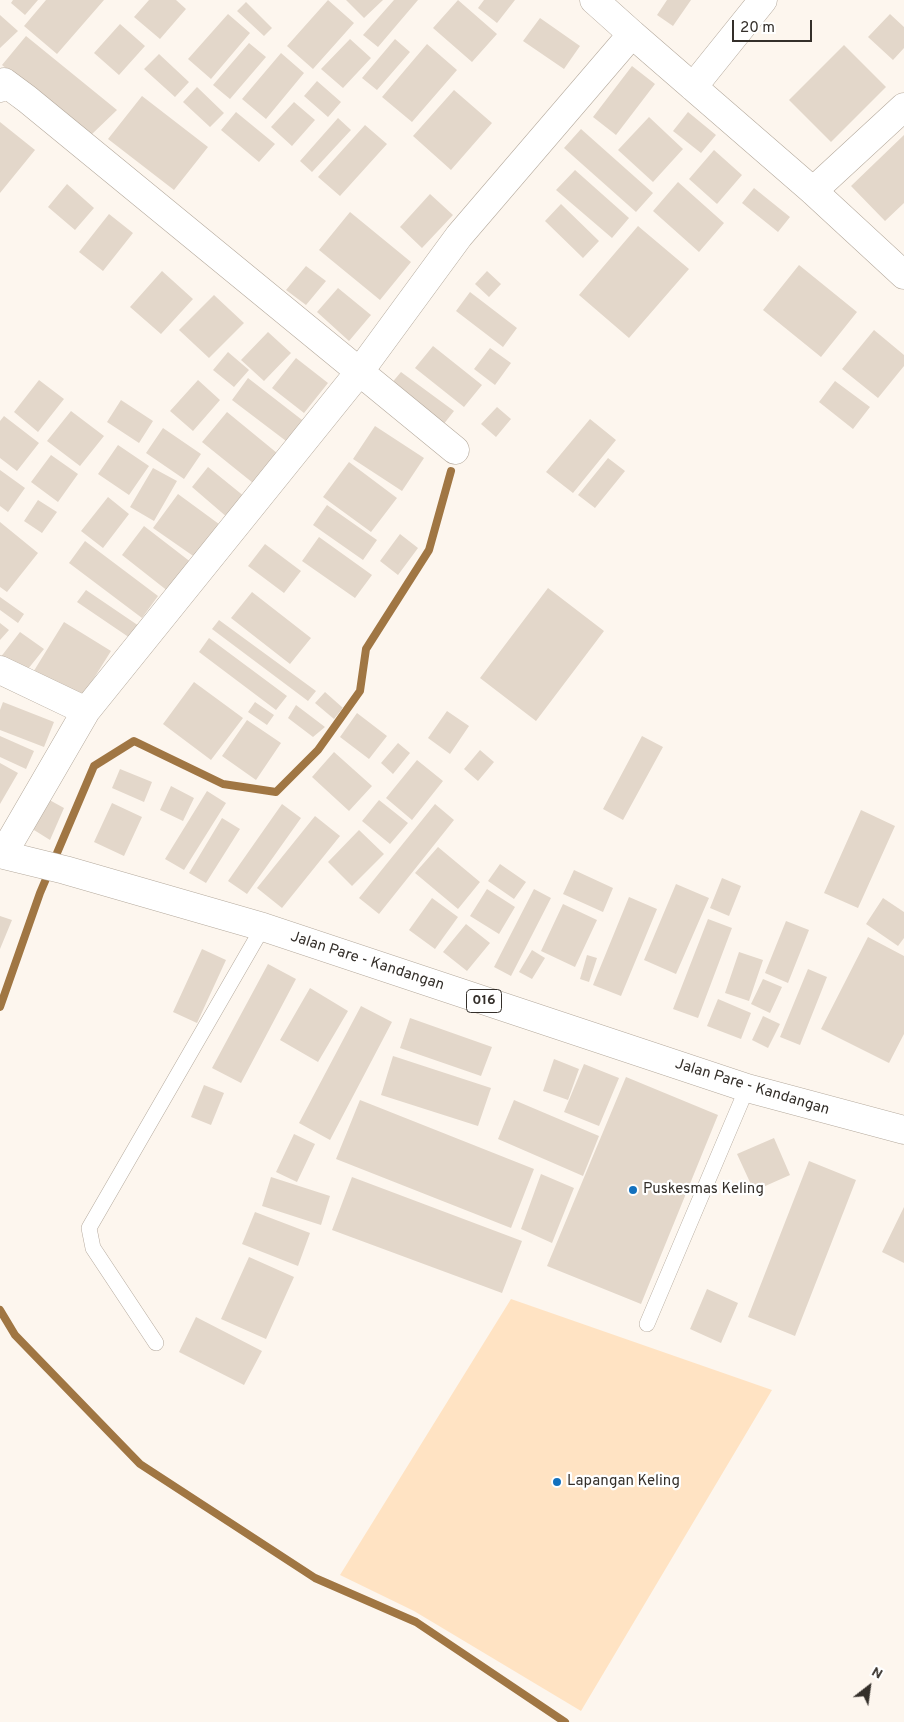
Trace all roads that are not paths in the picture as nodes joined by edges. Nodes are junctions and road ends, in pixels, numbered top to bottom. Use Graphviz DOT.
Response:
graph roads {
  1 [pos="594,0"];
  2 [pos="763,0"];
  3 [pos="632,34"];
  4 [pos="693,87"];
  5 [pos="0,88"];
  6 [pos="904,107"];
  7 [pos="813,190"];
  8 [pos="904,275"];
  9 [pos="360,370"];
  10 [pos="455,450"];
  11 [pos="0,670"];
  12 [pos="86,711"];
  13 [pos="2,854"];
  14 [pos="263,927"];
  15 [pos="747,1088"];
  16 [pos="904,1130"];
  17 [pos="647,1324"];
  18 [pos="156,1343"];
  1 -- 3 [label="street"];
  2 -- 4 [label="street"];
  3 -- 4 [label="street"];
  3 -- 9 [label="street"];
  4 -- 7 [label="street"];
  5 -- 9 [label="street"];
  6 -- 7 [label="street"];
  7 -- 8 [label="street"];
  9 -- 10 [label="street"];
  9 -- 12 [label="street"];
  11 -- 12 [label="street"];
  12 -- 13 [label="street"];
  13 -- 14 [label="street, Jalan Pare - Kandangan / 016"];
  14 -- 15 [label="street, Jalan Pare - Kandangan / 016"];
  14 -- 18 [label="lane"];
  15 -- 16 [label="street, Jalan Pare - Kandangan / 016"];
  15 -- 17 [label="lane"];
}
